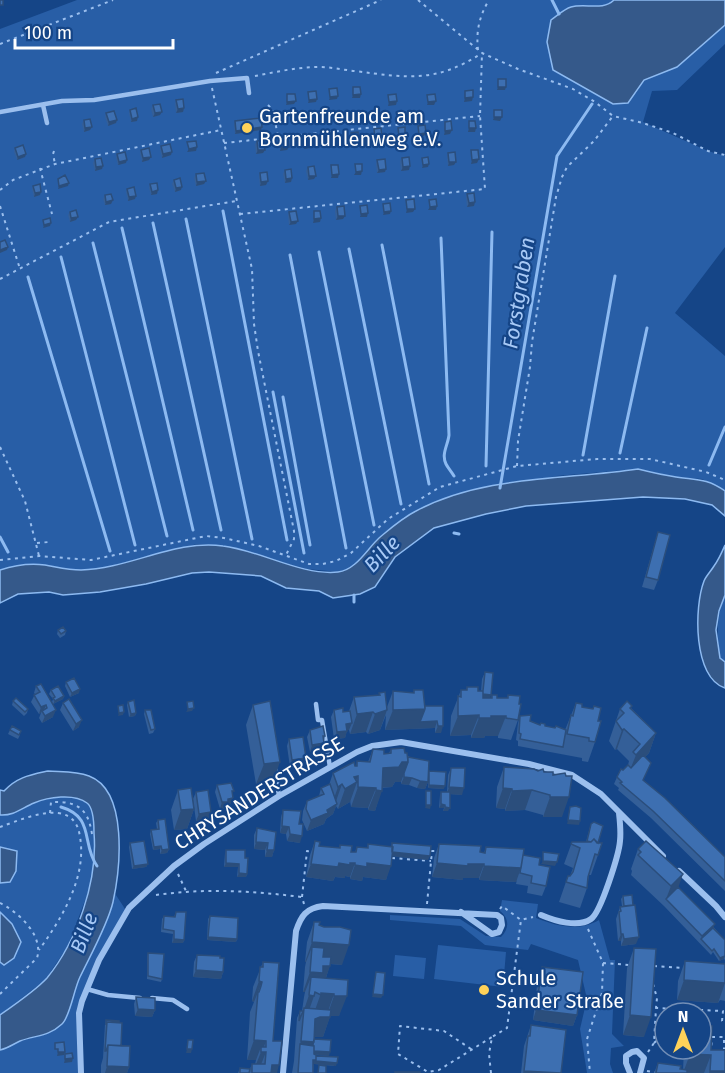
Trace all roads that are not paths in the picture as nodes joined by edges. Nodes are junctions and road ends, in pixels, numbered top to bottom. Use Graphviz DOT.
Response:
graph roads {
  1 [pos="249,93"];
  2 [pos="43,105"];
  3 [pos="0,112"];
  4 [pos="47,123"];
  5 [pos="316,704"];
  6 [pos="274,758"];
  7 [pos="330,767"];
  8 [pos="279,796"];
  9 [pos="619,812"];
  10 [pos="666,860"];
  11 [pos="675,868"];
  12 [pos="461,912"];
  13 [pos="541,915"];
  14 [pos="725,917"];
  15 [pos="87,989"];
  16 [pos="187,1010"];
  17 [pos="81,1073"];
  18 [pos="283,1073"];
  19 [pos="630,1073"];
  20 [pos="640,1073"];
  1 -- 2 [label="lane"];
  2 -- 3 [label="lane"];
  2 -- 4 [label="lane"];
  5 -- 7 [label="lane"];
  6 -- 8 [label="lane"];
  7 -- 8 [label="street, CHRYSANDERSTRASSE"];
  7 -- 9 [label="street, CHRYSANDERSTRASSE"];
  8 -- 15 [label="street, CHRYSANDERSTRASSE"];
  9 -- 10 [label="street, CHRYSANDERSTRASSE"];
  9 -- 13 [label="street"];
  11 -- 14 [label="street"];
  12 -- 12 [label="street"];
  12 -- 18 [label="street"];
  15 -- 16 [label="lane"];
  15 -- 17 [label="street, CHRYSANDERSTRASSE"];
  19 -- 20 [label="street"];
}
